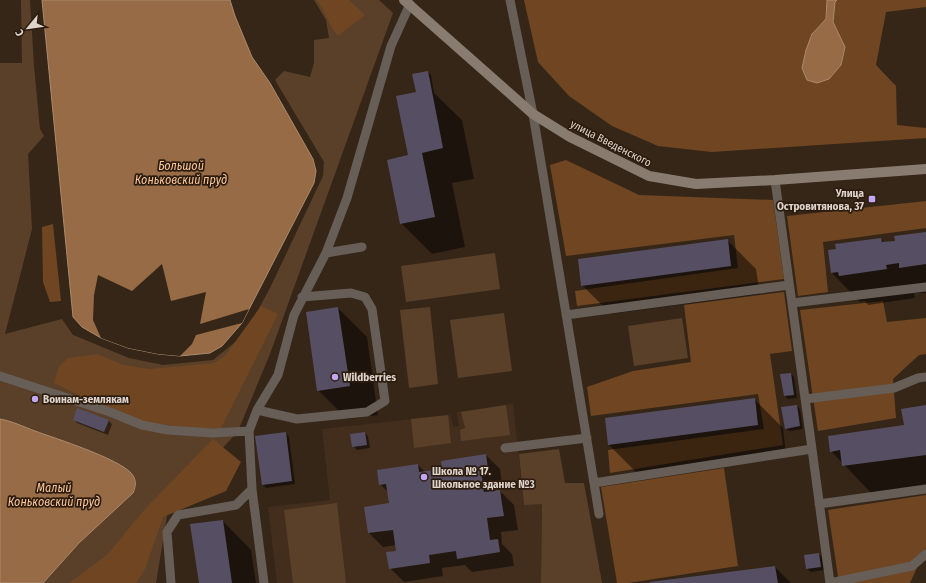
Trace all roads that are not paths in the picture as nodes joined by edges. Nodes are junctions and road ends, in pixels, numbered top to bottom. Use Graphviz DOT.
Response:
graph roads {
  1 [pos="510,0"];
  2 [pos="407,2"];
  3 [pos="533,114"];
  4 [pos="926,169"];
  5 [pos="775,180"];
  6 [pos="362,247"];
  7 [pos="326,253"];
  8 [pos="790,285"];
  9 [pos="926,287"];
  10 [pos="302,297"];
  11 [pos="792,303"];
  12 [pos="566,315"];
  13 [pos="0,376"];
  14 [pos="926,376"];
  15 [pos="805,399"];
  16 [pos="257,410"];
  17 [pos="249,431"];
  18 [pos="587,438"];
  19 [pos="505,448"];
  20 [pos="812,449"];
  21 [pos="594,483"];
  22 [pos="252,489"];
  23 [pos="926,489"];
  24 [pos="819,504"];
  25 [pos="599,514"];
  26 [pos="926,554"];
  27 [pos="171,583"];
  28 [pos="264,583"];
  29 [pos="830,583"];
  1 -- 3 [label="lane"];
  2 -- 3 [label="street, улица Введенского"];
  2 -- 7 [label="lane"];
  3 -- 5 [label="street, улица Введенского"];
  3 -- 12 [label="lane"];
  4 -- 5 [label="street, улица Введенского"];
  5 -- 8 [label="lane"];
  6 -- 7 [label="lane"];
  7 -- 10 [label="lane"];
  8 -- 11 [label="lane"];
  8 -- 12 [label="lane"];
  9 -- 11 [label="lane"];
  10 -- 16 [label="lane"];
  10 -- 16 [label="lane"];
  11 -- 15 [label="lane"];
  12 -- 18 [label="lane"];
  13 -- 17 [label="lane"];
  14 -- 15 [label="lane"];
  15 -- 20 [label="lane"];
  16 -- 17 [label="lane"];
  17 -- 22 [label="lane"];
  18 -- 19 [label="lane"];
  18 -- 21 [label="lane"];
  20 -- 21 [label="lane"];
  20 -- 24 [label="lane"];
  21 -- 25 [label="lane"];
  22 -- 27 [label="lane"];
  22 -- 28 [label="lane"];
  23 -- 24 [label="lane"];
  24 -- 29 [label="lane"];
  26 -- 29 [label="lane"];
}
